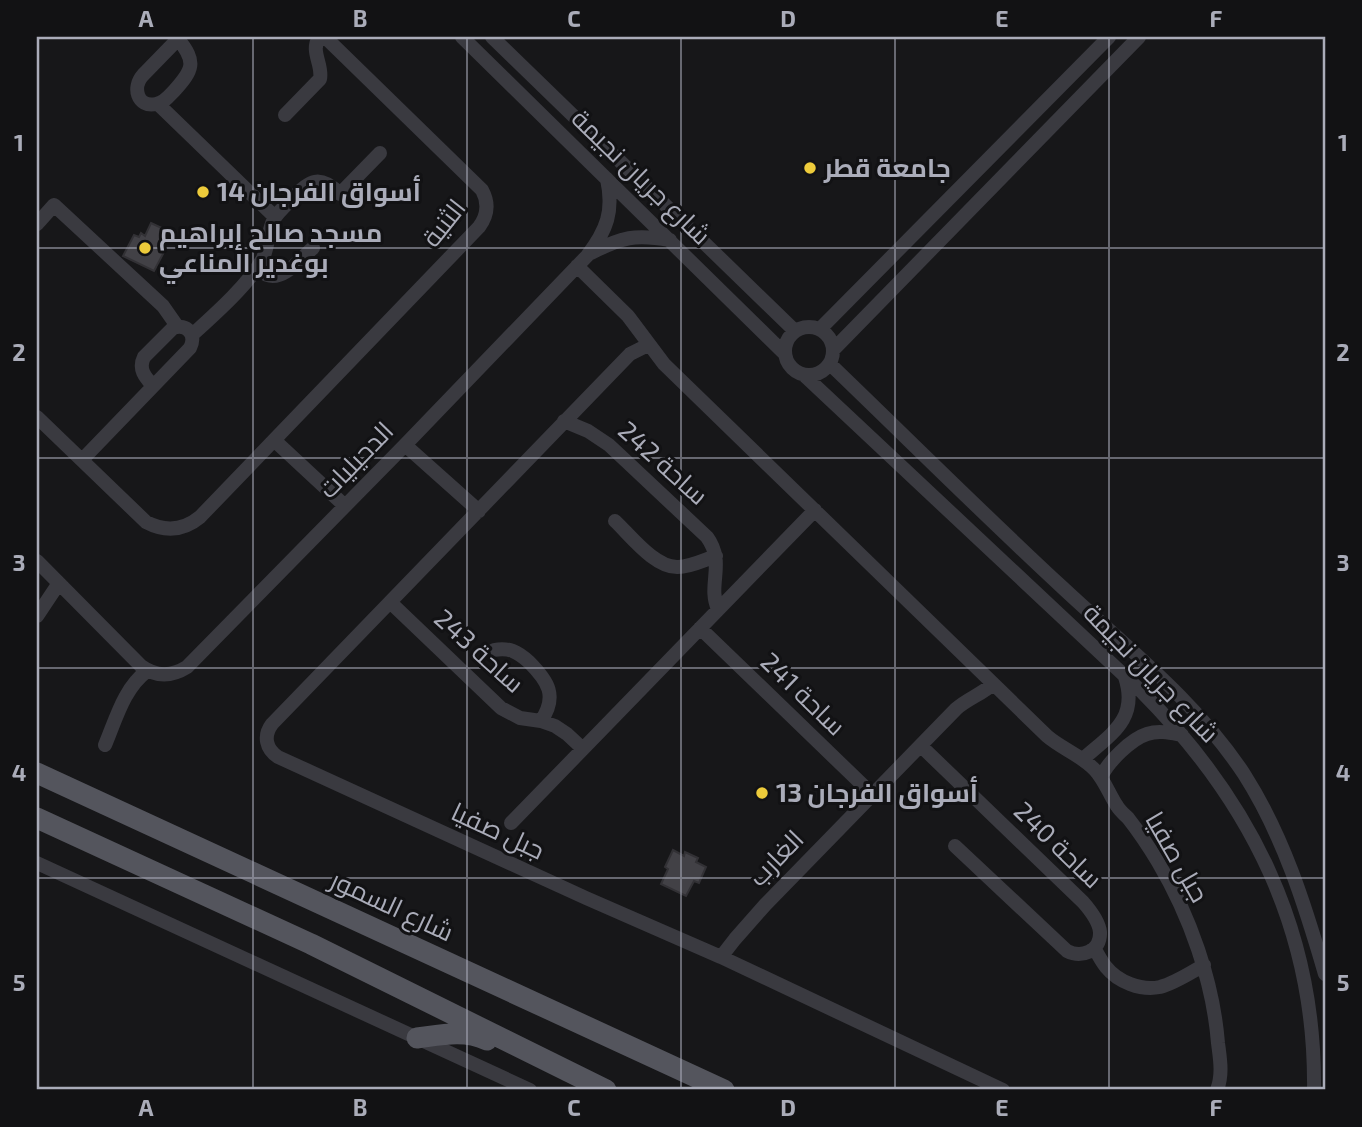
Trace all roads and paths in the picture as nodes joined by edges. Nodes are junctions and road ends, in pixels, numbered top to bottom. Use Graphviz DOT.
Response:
graph roads {
  1 [pos="318,37"];
  2 [pos="326,37"];
  3 [pos="462,37"];
  4 [pos="492,37"];
  5 [pos="1109,37"];
  6 [pos="1139,37"];
  7 [pos="179,38"];
  8 [pos="1062,86"];
  9 [pos="1077,101"];
  10 [pos="159,104"];
  11 [pos="285,115"];
  12 [pos="380,152"];
  13 [pos="607,179"];
  14 [pos="941,206"];
  15 [pos="273,222"];
  16 [pos="959,223"];
  17 [pos="37,224"];
  18 [pos="670,240"];
  19 [pos="313,248"];
  20 [pos="262,260"];
  21 [pos="582,261"];
  22 [pos="177,326"];
  23 [pos="820,330"];
  24 [pos="795,331"];
  25 [pos="192,335"];
  26 [pos="648,345"];
  27 [pos="785,354"];
  28 [pos="832,356"];
  29 [pos="805,376"];
  30 [pos="153,386"];
  31 [pos="37,416"];
  32 [pos="564,421"];
  33 [pos="274,440"];
  34 [pos="405,445"];
  35 [pos="82,460"];
  36 [pos="345,506"];
  37 [pos="815,510"];
  38 [pos="478,511"];
  39 [pos="615,521"];
  40 [pos="716,555"];
  41 [pos="37,561"];
  42 [pos="59,583"];
  43 [pos="390,602"];
  44 [pos="718,609"];
  45 [pos="37,616"];
  46 [pos="700,628"];
  47 [pos="494,650"];
  48 [pos="147,671"];
  49 [pos="1125,676"];
  50 [pos="993,684"];
  51 [pos="541,721"];
  52 [pos="1182,735"];
  53 [pos="105,745"];
  54 [pos="921,746"];
  55 [pos="582,748"];
  56 [pos="1083,759"];
  57 [pos="37,773"];
  58 [pos="1101,777"];
  59 [pos="873,795"];
  60 [pos="37,818"];
  61 [pos="511,823"];
  62 [pos="955,846"];
  63 [pos="37,863"];
  64 [pos="1094,948"];
  65 [pos="722,957"];
  66 [pos="1204,965"];
  67 [pos="1325,974"];
  68 [pos="417,1038"];
  69 [pos="530,1090"];
  70 [pos="595,1090"];
  71 [pos="606,1090"];
  72 [pos="724,1090"];
  73 [pos="1003,1090"];
  74 [pos="1217,1090"];
  75 [pos="1314,1090"];
  1 -- 11 [label="street"];
  2 -- 33 [label="street, الثنية"];
  3 -- 13 [label="street, شارع جريان نجيمة"];
  4 -- 24 [label="street, شارع جريان نجيمة"];
  5 -- 8 [label="street"];
  6 -- 9 [label="street"];
  7 -- 10 [label="street"];
  7 -- 10 [label="street"];
  8 -- 9 [label="street"];
  8 -- 14 [label="street"];
  9 -- 16 [label="street"];
  10 -- 15 [label="street"];
  12 -- 15 [label="street"];
  13 -- 18 [label="street, شارع جريان نجيمة"];
  13 -- 21 [label="street, الدحيليات"];
  14 -- 16 [label="street"];
  14 -- 23 [label="street"];
  15 -- 20 [label="street"];
  16 -- 28 [label="street"];
  17 -- 22 [label="street"];
  18 -- 21 [label="street, الدحيليات"];
  18 -- 27 [label="street, شارع جريان نجيمة"];
  19 -- 20 [label="street"];
  20 -- 25 [label="street"];
  21 -- 26 [label="street, جبل صفيا"];
  21 -- 34 [label="street, الدحيليات"];
  22 -- 25 [label="street"];
  22 -- 30 [label="street"];
  23 -- 24 [label="street"];
  23 -- 28 [label="street"];
  24 -- 27 [label="street"];
  25 -- 30 [label="street"];
  26 -- 32 [label="street, جبل صفيا"];
  26 -- 37 [label="street, جبل صفيا"];
  27 -- 29 [label="street"];
  28 -- 29 [label="street"];
  28 -- 67 [label="street, شارع جريان نجيمة"];
  29 -- 49 [label="street, شارع جريان نجيمة"];
  30 -- 35 [label="street"];
  31 -- 35 [label="street, الثنية"];
  32 -- 38 [label="street, جبل صفيا"];
  32 -- 40 [label="street, ساحة 242"];
  33 -- 35 [label="street, الثنية"];
  33 -- 36 [label="street"];
  34 -- 36 [label="street, الدحيليات"];
  34 -- 38 [label="street"];
  36 -- 48 [label="street, الدحيليات"];
  37 -- 44 [label="street"];
  37 -- 50 [label="street, جبل صفيا"];
  38 -- 43 [label="street, جبل صفيا"];
  39 -- 40 [label="street"];
  40 -- 44 [label="street"];
  41 -- 42 [label="street"];
  42 -- 45 [label="street"];
  42 -- 48 [label="street"];
  43 -- 51 [label="street, ساحة 243"];
  43 -- 65 [label="street, جبل صفيا"];
  44 -- 46 [label="street"];
  46 -- 55 [label="street"];
  46 -- 59 [label="street, ساحة 241"];
  47 -- 51 [label="street, ساحة 243"];
  48 -- 53 [label="street"];
  49 -- 52 [label="street, شارع جريان نجيمة"];
  49 -- 56 [label="street"];
  50 -- 54 [label="street, الغارب"];
  50 -- 56 [label="street, جبل صفيا"];
  51 -- 55 [label="street, ساحة 243"];
  52 -- 58 [label="street"];
  52 -- 75 [label="street, شارع جريان نجيمة"];
  54 -- 59 [label="street, الغارب"];
  54 -- 64 [label="street, ساحة 240"];
  55 -- 61 [label="street"];
  56 -- 58 [label="street, جبل صفيا"];
  57 -- 72 [label="main road, شارع السمور"];
  58 -- 66 [label="street, جبل صفيا"];
  59 -- 65 [label="street, الغارب"];
  60 -- 71 [label="main road"];
  62 -- 64 [label="street"];
  63 -- 68 [label="street"];
  64 -- 66 [label="street"];
  65 -- 73 [label="street, جبل صفيا"];
  66 -- 74 [label="street, جبل صفيا"];
  68 -- 69 [label="street"];
  68 -- 70 [label="main road"];
}
